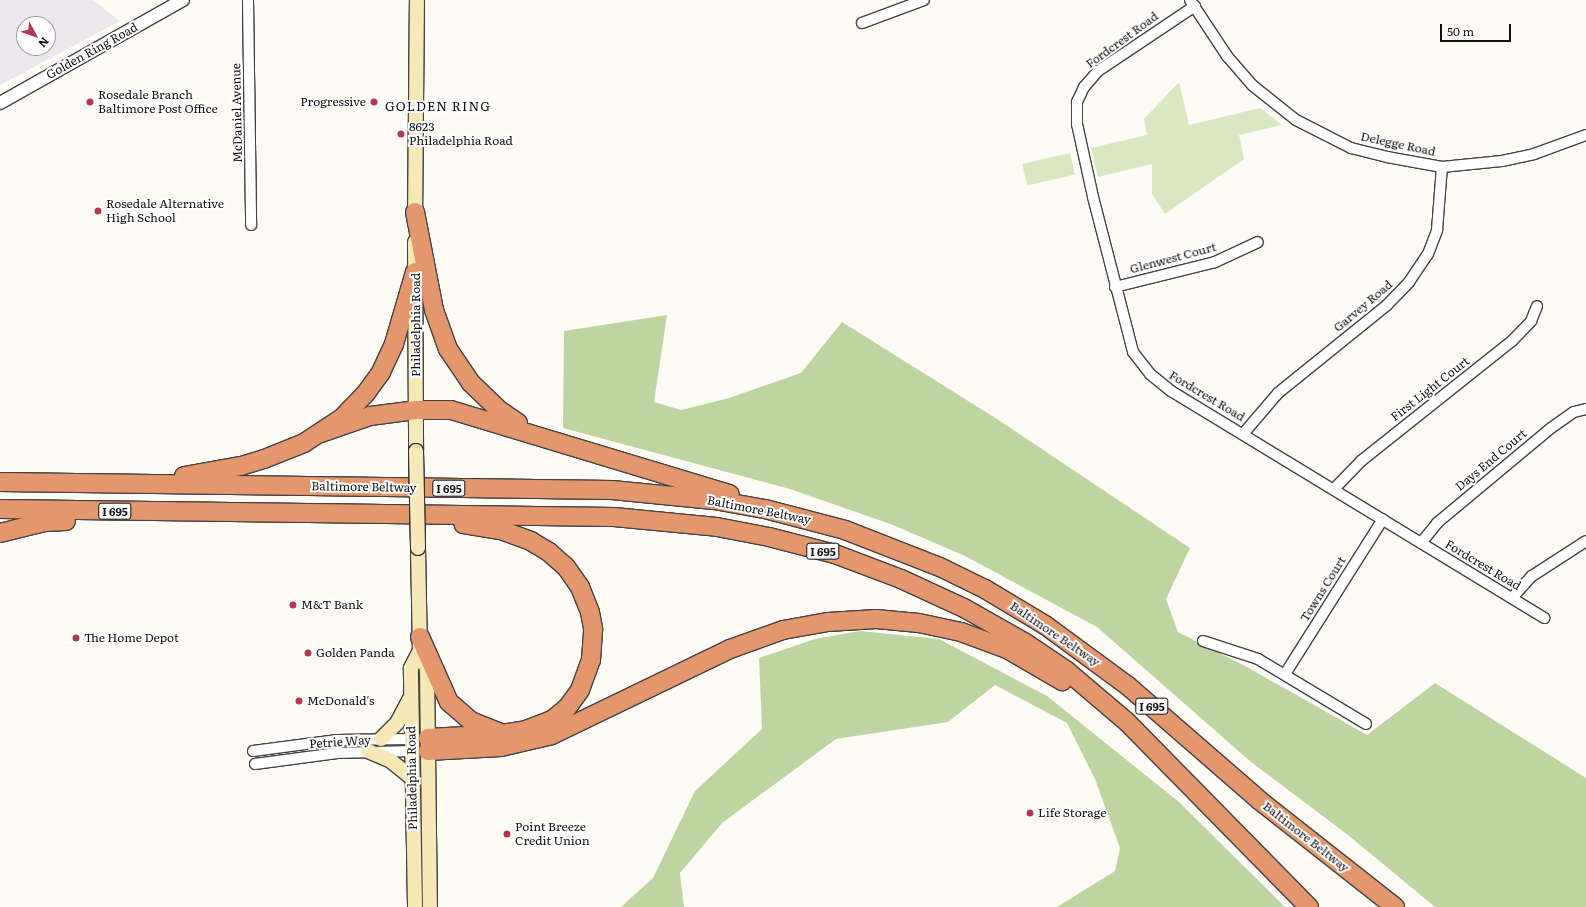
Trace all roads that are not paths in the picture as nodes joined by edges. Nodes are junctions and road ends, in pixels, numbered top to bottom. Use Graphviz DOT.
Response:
graph roads {
  1 [pos="183,0"];
  2 [pos="248,0"];
  3 [pos="417,0"];
  4 [pos="924,0"];
  5 [pos="1192,3"];
  6 [pos="862,22"];
  7 [pos="0,103"];
  8 [pos="1586,135"];
  9 [pos="1442,167"];
  10 [pos="415,212"];
  11 [pos="251,225"];
  12 [pos="1258,242"];
  13 [pos="415,272"];
  14 [pos="1115,287"];
  15 [pos="1537,306"];
  16 [pos="1586,409"];
  17 [pos="416,410"];
  18 [pos="321,433"];
  19 [pos="1244,434"];
  20 [pos="548,440"];
  21 [pos="0,474"];
  22 [pos="0,482"];
  23 [pos="68,483"];
  24 [pos="131,484"];
  25 [pos="1334,489"];
  26 [pos="0,509"];
  27 [pos="765,509"];
  28 [pos="210,512"];
  29 [pos="414,515"];
  30 [pos="1383,519"];
  31 [pos="0,533"];
  32 [pos="1586,541"];
  33 [pos="1421,543"];
  34 [pos="1512,598"];
  35 [pos="1544,618"];
  36 [pos="1203,641"];
  37 [pos="420,644"];
  38 [pos="1285,674"];
  39 [pos="411,697"];
  40 [pos="1366,724"];
  41 [pos="502,734"];
  42 [pos="381,739"];
  43 [pos="420,745"];
  44 [pos="253,751"];
  45 [pos="368,751"];
  46 [pos="255,764"];
  47 [pos="1169,766"];
  48 [pos="412,778"];
  49 [pos="1368,885"];
  50 [pos="415,907"];
  51 [pos="430,907"];
  52 [pos="1309,907"];
  53 [pos="1394,907"];
  54 [pos="1406,907"];
  1 -- 7 [label="street, Golden Ring Road"];
  2 -- 11 [label="street, McDaniel Avenue"];
  3 -- 10 [label="main road, Philadelphia Road"];
  4 -- 6 [label="street"];
  5 -- 9 [label="street, Delegge Road"];
  5 -- 14 [label="street, Fordcrest Road"];
  8 -- 9 [label="street, Delegge Road"];
  9 -- 19 [label="street, Garvey Road"];
  10 -- 13 [label="main road, Philadelphia Road"];
  10 -- 20 [label="highway"];
  12 -- 14 [label="street, Glenwest Court"];
  13 -- 17 [label="main road, Philadelphia Road"];
  13 -- 18 [label="highway"];
  14 -- 19 [label="street, Fordcrest Road"];
  15 -- 25 [label="street, First Light Court"];
  16 -- 33 [label="street, Days End Court"];
  17 -- 18 [label="highway"];
  17 -- 20 [label="highway"];
  17 -- 37 [label="main road, Philadelphia Road, bridge"];
  18 -- 24 [label="highway"];
  19 -- 25 [label="street, Fordcrest Road"];
  20 -- 27 [label="highway"];
  21 -- 23 [label="highway"];
  22 -- 23 [label="highway, Baltimore Beltway / I 695"];
  23 -- 24 [label="highway, Baltimore Beltway / I 695"];
  24 -- 27 [label="highway, Baltimore Beltway / I 695"];
  25 -- 30 [label="street, Fordcrest Road"];
  26 -- 28 [label="highway, Baltimore Beltway / I 695"];
  27 -- 49 [label="highway, Baltimore Beltway / I 695"];
  28 -- 29 [label="highway, Baltimore Beltway / I 695"];
  28 -- 31 [label="highway"];
  29 -- 41 [label="highway"];
  29 -- 47 [label="highway, Baltimore Beltway / I 695"];
  30 -- 33 [label="street, Fordcrest Road"];
  30 -- 38 [label="street, Towns Court"];
  32 -- 34 [label="street"];
  33 -- 34 [label="street, Fordcrest Road"];
  34 -- 35 [label="street, Fordcrest Road"];
  36 -- 38 [label="street"];
  37 -- 39 [label="main road, Philadelphia Road"];
  37 -- 41 [label="highway"];
  37 -- 43 [label="main road, Philadelphia Road"];
  38 -- 40 [label="street"];
  39 -- 42 [label="main road"];
  39 -- 43 [label="main road, Philadelphia Road"];
  41 -- 43 [label="highway"];
  42 -- 43 [label="street, Petrie Way"];
  42 -- 44 [label="street, Petrie Way"];
  43 -- 45 [label="street, Petrie Way"];
  43 -- 47 [label="highway"];
  43 -- 48 [label="main road, Philadelphia Road"];
  43 -- 51 [label="main road, Philadelphia Road"];
  45 -- 46 [label="street, Petrie Way"];
  45 -- 48 [label="main road"];
  47 -- 52 [label="highway, Baltimore Beltway / I 695"];
  48 -- 50 [label="main road, Philadelphia Road"];
  49 -- 53 [label="highway, Baltimore Beltway / I 695"];
  49 -- 54 [label="highway"];
}
